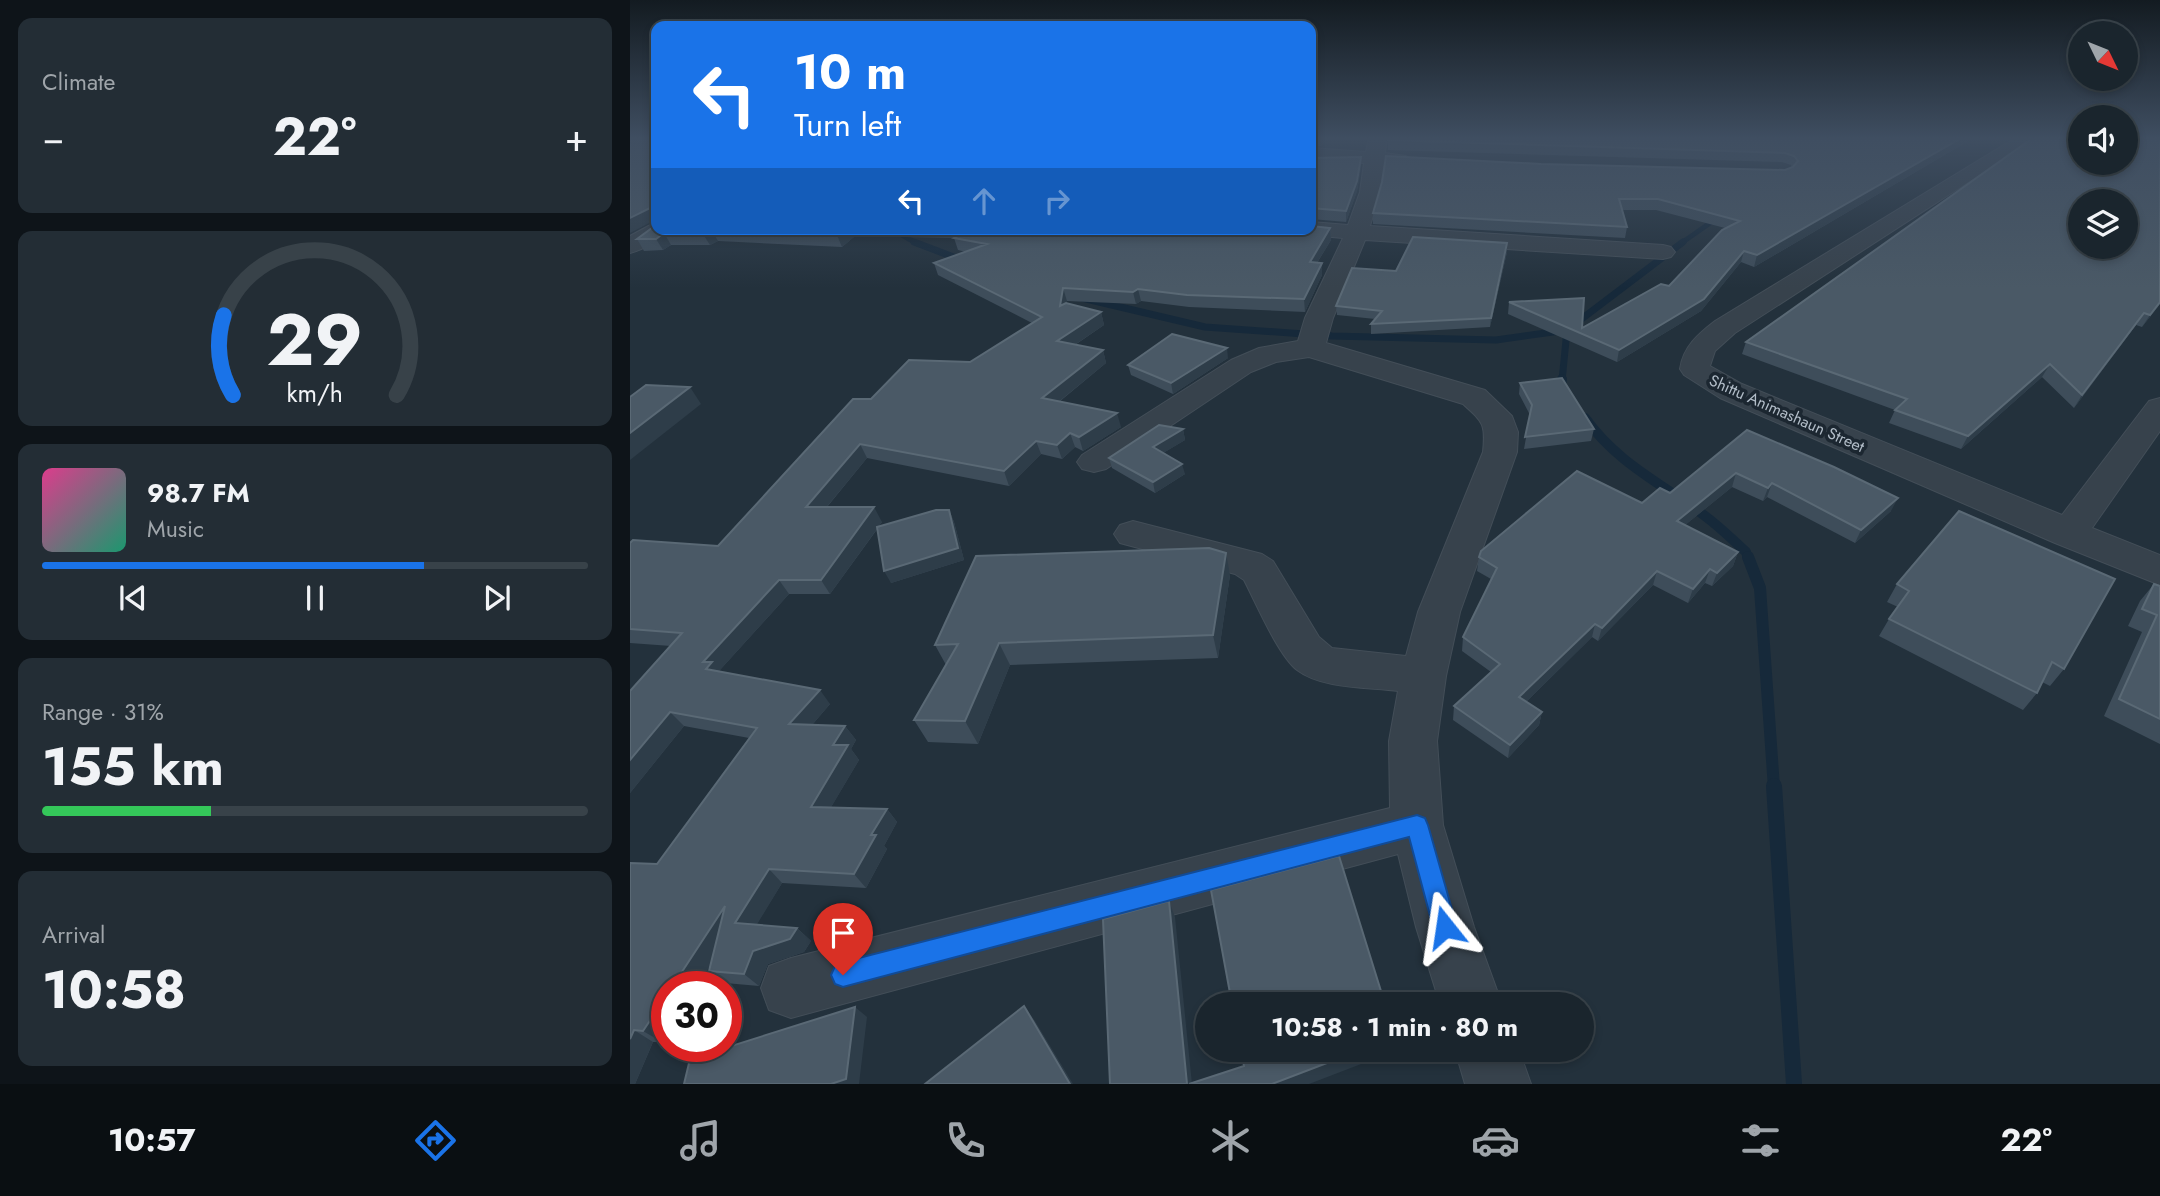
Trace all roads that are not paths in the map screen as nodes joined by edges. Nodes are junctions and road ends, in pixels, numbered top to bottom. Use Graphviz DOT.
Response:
graph roads {
  1 [pos="1371,188"];
  2 [pos="1947,188"];
  3 [pos="1316,229"];
  4 [pos="1357,232"];
  5 [pos="651,233"];
  6 [pos="630,246"];
  7 [pos="1664,252"];
  8 [pos="1314,336"];
  9 [pos="2160,408"];
  10 [pos="1094,462"];
  11 [pos="1133,534"];
  12 [pos="2068,534"];
  13 [pos="2160,571"];
  14 [pos="1423,676"];
  15 [pos="1417,825"];
  16 [pos="791,989"];
  17 [pos="1467,992"];
  18 [pos="1491,1062"];
  19 [pos="1498,1084"];
  1 -- 4 [label="street"];
  2 -- 12 [label="street, Shittu Animashaun Street"];
  3 -- 4 [label="street"];
  4 -- 7 [label="street"];
  4 -- 8 [label="street"];
  5 -- 6 [label="street"];
  8 -- 10 [label="street"];
  8 -- 14 [label="street"];
  9 -- 12 [label="street"];
  11 -- 14 [label="street"];
  12 -- 13 [label="street"];
  14 -- 15 [label="street"];
  15 -- 16 [label="street"];
  15 -- 17 [label="street"];
  18 -- 19 [label="street"];
}
